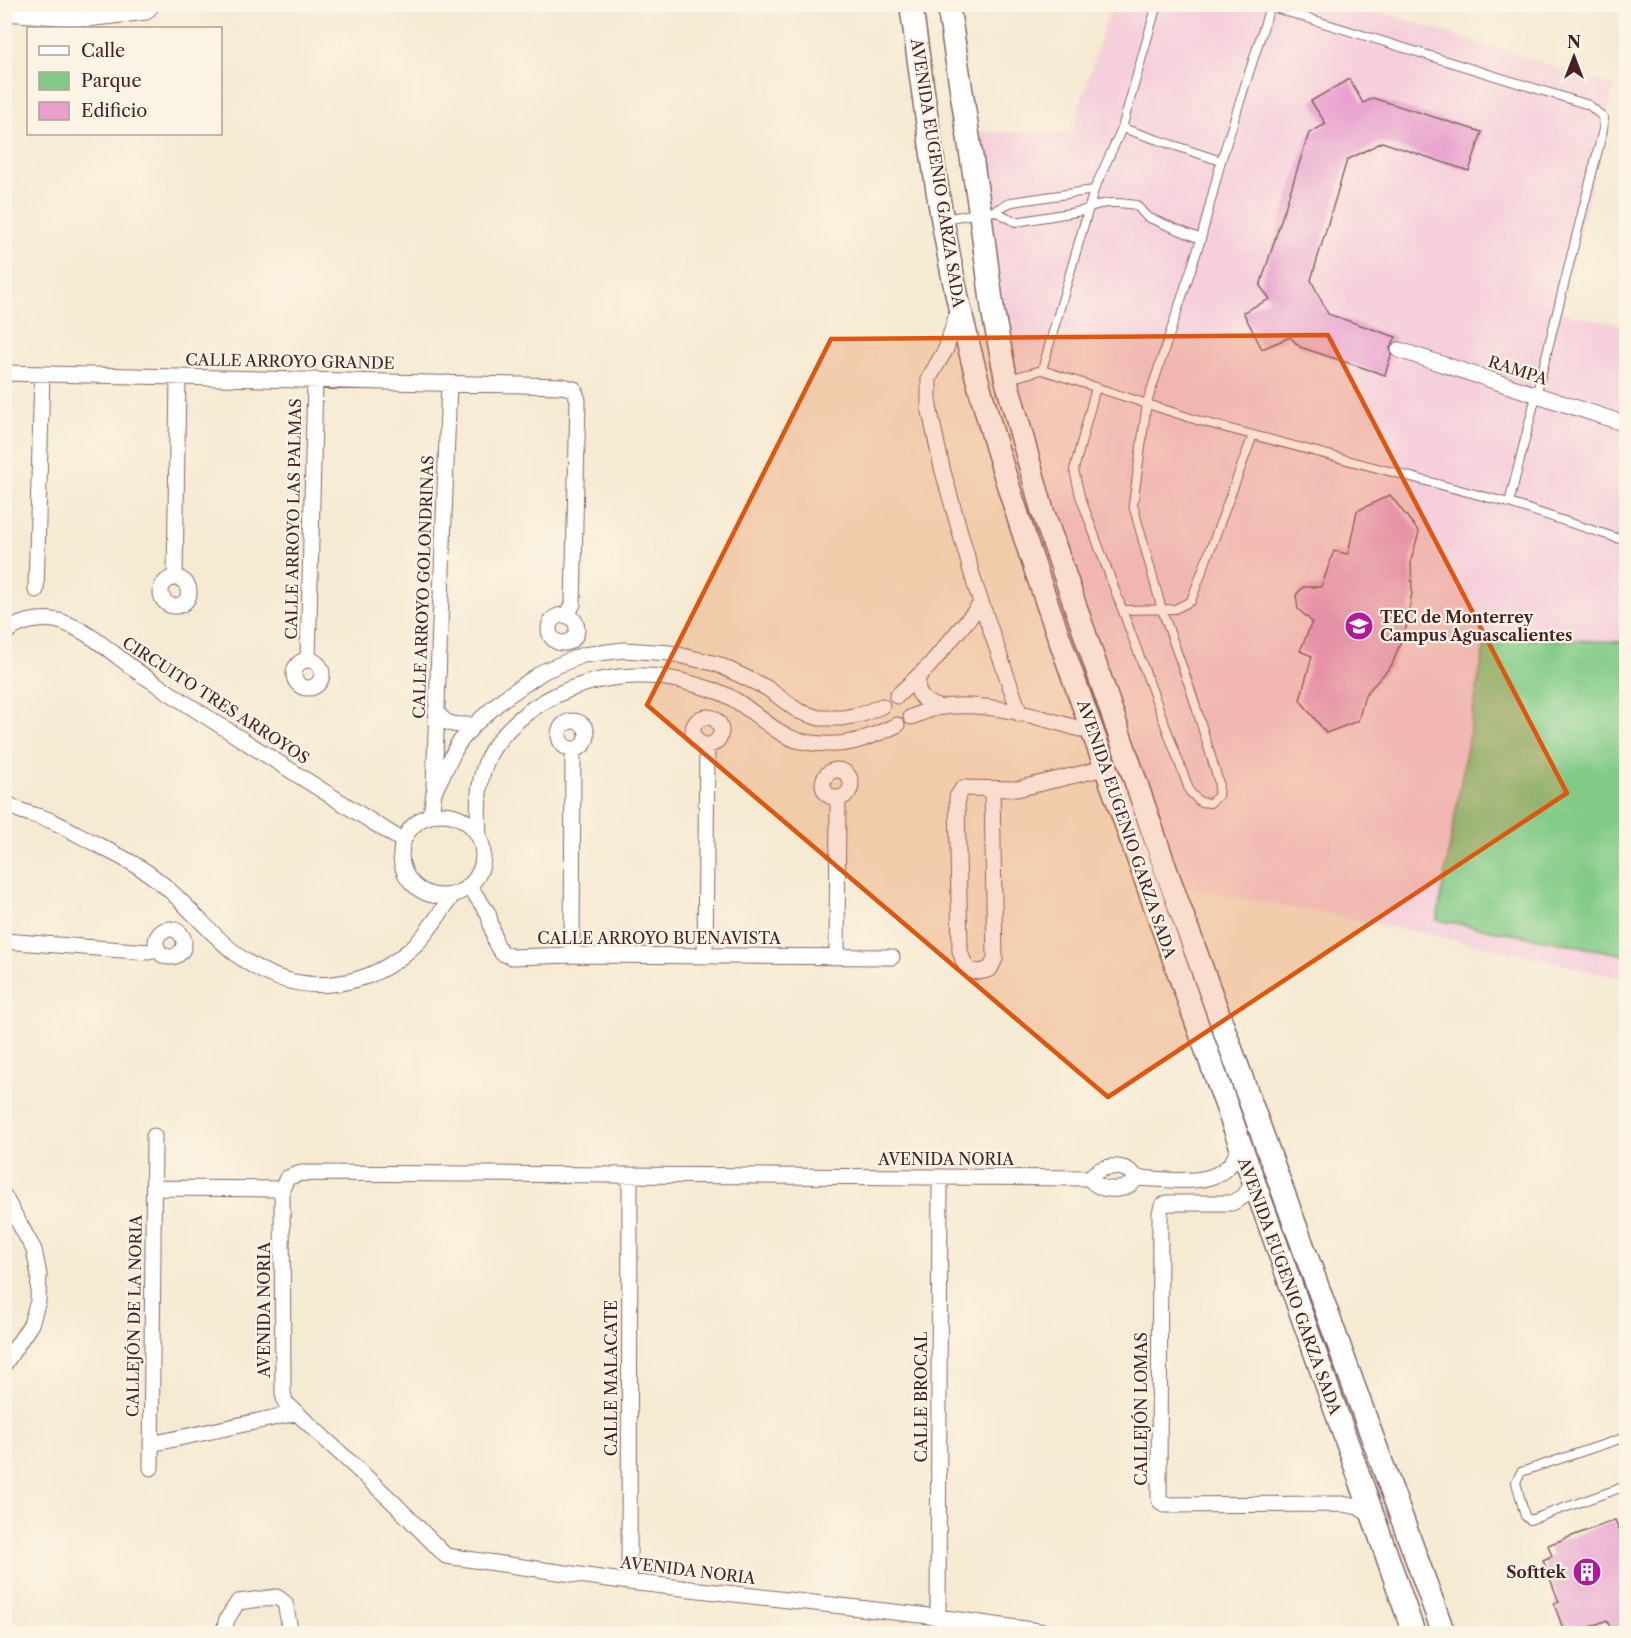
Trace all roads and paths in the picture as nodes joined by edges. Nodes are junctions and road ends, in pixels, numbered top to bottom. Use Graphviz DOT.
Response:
graph roads {
  1 [pos="153,4"];
  2 [pos="911,4"];
  3 [pos="948,4"];
  4 [pos="1157,4"];
  5 [pos="1266,6"];
  6 [pos="4,13"];
  7 [pos="1122,128"];
  8 [pos="1221,160"];
  9 [pos="1094,190"];
  10 [pos="1090,206"];
  11 [pos="987,212"];
  12 [pos="942,219"];
  13 [pos="1201,239"];
  14 [pos="959,306"];
  15 [pos="1399,350"];
  16 [pos="1042,370"];
  17 [pos="4,373"];
  18 [pos="42,374"];
  19 [pos="178,377"];
  20 [pos="1006,379"];
  21 [pos="315,380"];
  22 [pos="449,382"];
  23 [pos="1096,387"];
  24 [pos="1536,395"];
  25 [pos="1147,403"];
  26 [pos="1626,424"];
  27 [pos="1253,435"];
  28 [pos="1509,503"];
  29 [pos="1626,541"];
  30 [pos="175,578"];
  31 [pos="36,590"];
  32 [pos="981,604"];
  33 [pos="1123,610"];
  34 [pos="1162,610"];
  35 [pos="567,616"];
  36 [pos="4,635"];
  37 [pos="308,660"];
  38 [pos="919,675"];
  39 [pos="897,696"];
  40 [pos="882,706"];
  41 [pos="938,707"];
  42 [pos="436,710"];
  43 [pos="1020,714"];
  44 [pos="911,717"];
  45 [pos="474,725"];
  46 [pos="897,725"];
  47 [pos="1093,733"];
  48 [pos="707,745"];
  49 [pos="573,749"];
  50 [pos="1105,768"];
  51 [pos="992,789"];
  52 [pos="434,792"];
  53 [pos="838,798"];
  54 [pos="8,806"];
  55 [pos="428,817"];
  56 [pos="479,836"];
  57 [pos="403,841"];
  58 [pos="469,886"];
  59 [pos="452,896"];
  60 [pos="4,941"];
  61 [pos="158,949"];
  62 [pos="572,955"];
  63 [pos="705,956"];
  64 [pos="837,957"];
  65 [pos="892,957"];
  66 [pos="154,1136"];
  67 [pos="1239,1146"];
  68 [pos="630,1175"];
  69 [pos="940,1177"];
  70 [pos="1089,1178"];
  71 [pos="1137,1178"];
  72 [pos="1253,1183"];
  73 [pos="154,1188"];
  74 [pos="282,1189"];
  75 [pos="4,1197"];
  76 [pos="4,1365"];
  77 [pos="296,1413"];
  78 [pos="1626,1437"];
  79 [pos="151,1444"];
  80 [pos="151,1468"];
  81 [pos="1626,1486"];
  82 [pos="1374,1517"];
  83 [pos="629,1582"];
  84 [pos="938,1617"];
  85 [pos="223,1634"];
  86 [pos="291,1634"];
  87 [pos="1060,1634"];
  88 [pos="1414,1634"];
  89 [pos="1444,1634"];
  1 -- 6 [label="street"];
  2 -- 12 [label="main road, AVENIDA EUGENIO GARZA SADA"];
  3 -- 11 [label="main road, AVENIDA EUGENIO GARZA SADA"];
  4 -- 7 [label="lane"];
  5 -- 8 [label="lane"];
  5 -- 24 [label="lane"];
  7 -- 8 [label="lane"];
  7 -- 9 [label="lane"];
  8 -- 13 [label="lane"];
  9 -- 10 [label="lane"];
  9 -- 11 [label="lane"];
  10 -- 11 [label="lane"];
  10 -- 13 [label="lane"];
  10 -- 16 [label="lane"];
  11 -- 12 [label="lane"];
  11 -- 20 [label="main road, AVENIDA EUGENIO GARZA SADA"];
  12 -- 14 [label="main road, AVENIDA EUGENIO GARZA SADA"];
  13 -- 25 [label="lane"];
  14 -- 32 [label="street"];
  14 -- 47 [label="main road, AVENIDA EUGENIO GARZA SADA"];
  15 -- 24 [label="street, RAMPA"];
  16 -- 20 [label="lane"];
  16 -- 23 [label="lane"];
  17 -- 18 [label="street, CALLE ARROYO GRANDE"];
  18 -- 19 [label="street, CALLE ARROYO GRANDE"];
  18 -- 31 [label="street"];
  19 -- 21 [label="street, CALLE ARROYO GRANDE"];
  19 -- 30 [label="street"];
  20 -- 89 [label="main road, AVENIDA EUGENIO GARZA SADA"];
  21 -- 22 [label="street, CALLE ARROYO GRANDE"];
  21 -- 37 [label="street, CALLE ARROYO LAS PALMAS"];
  22 -- 35 [label="street, CALLE ARROYO GRANDE"];
  22 -- 42 [label="street, CALLE ARROYO GOLONDRINAS"];
  23 -- 25 [label="lane"];
  23 -- 33 [label="lane"];
  24 -- 26 [label="street, RAMPA"];
  24 -- 28 [label="lane"];
  25 -- 27 [label="lane"];
  25 -- 34 [label="lane"];
  27 -- 28 [label="lane"];
  27 -- 34 [label="lane"];
  28 -- 29 [label="lane"];
  32 -- 38 [label="street"];
  32 -- 43 [label="street"];
  33 -- 34 [label="lane"];
  33 -- 34 [label="lane"];
  36 -- 57 [label="street, CIRCUITO TRES ARROYOS"];
  38 -- 39 [label="street"];
  38 -- 41 [label="street"];
  40 -- 45 [label="street"];
  41 -- 43 [label="street"];
  41 -- 44 [label="street"];
  42 -- 45 [label="street"];
  42 -- 52 [label="street, CALLE ARROYO GOLONDRINAS"];
  43 -- 47 [label="street"];
  45 -- 52 [label="street"];
  46 -- 56 [label="street"];
  47 -- 50 [label="main road, AVENIDA EUGENIO GARZA SADA"];
  48 -- 63 [label="street"];
  49 -- 62 [label="street"];
  50 -- 51 [label="street"];
  50 -- 67 [label="main road, AVENIDA EUGENIO GARZA SADA"];
  51 -- 51 [label="street"];
  52 -- 55 [label="street"];
  53 -- 64 [label="street"];
  54 -- 59 [label="street"];
  55 -- 56 [label="street"];
  55 -- 57 [label="street"];
  56 -- 58 [label="street"];
  57 -- 59 [label="street"];
  58 -- 59 [label="street"];
  58 -- 62 [label="street, CALLE ARROYO BUENAVISTA"];
  60 -- 61 [label="street"];
  62 -- 63 [label="street, CALLE ARROYO BUENAVISTA"];
  63 -- 64 [label="street, CALLE ARROYO BUENAVISTA"];
  64 -- 65 [label="street, CALLE ARROYO BUENAVISTA"];
  66 -- 73 [label="street, CALLEJÓN DE LA NORIA"];
  67 -- 71 [label="street, AVENIDA NORIA"];
  67 -- 72 [label="main road, AVENIDA EUGENIO GARZA SADA"];
  68 -- 69 [label="street, AVENIDA NORIA"];
  68 -- 74 [label="street, AVENIDA NORIA"];
  68 -- 83 [label="street, CALLE MALACATE"];
  69 -- 70 [label="street, AVENIDA NORIA"];
  69 -- 84 [label="street, CALLE BROCAL"];
  70 -- 71 [label="street, AVENIDA NORIA"];
  70 -- 71 [label="street, AVENIDA NORIA"];
  72 -- 82 [label="main road, AVENIDA EUGENIO GARZA SADA"];
  72 -- 82 [label="street, CALLEJÓN LOMAS"];
  73 -- 74 [label="street"];
  73 -- 79 [label="street, CALLEJÓN DE LA NORIA"];
  74 -- 77 [label="street, AVENIDA NORIA"];
  75 -- 76 [label="street"];
  77 -- 79 [label="street"];
  77 -- 83 [label="street, AVENIDA NORIA"];
  78 -- 81 [label="lane"];
  79 -- 80 [label="street, CALLEJÓN DE LA NORIA"];
  82 -- 88 [label="main road, AVENIDA EUGENIO GARZA SADA"];
  83 -- 84 [label="street, AVENIDA NORIA"];
  84 -- 87 [label="street, AVENIDA NORIA"];
  85 -- 86 [label="street"];
}
